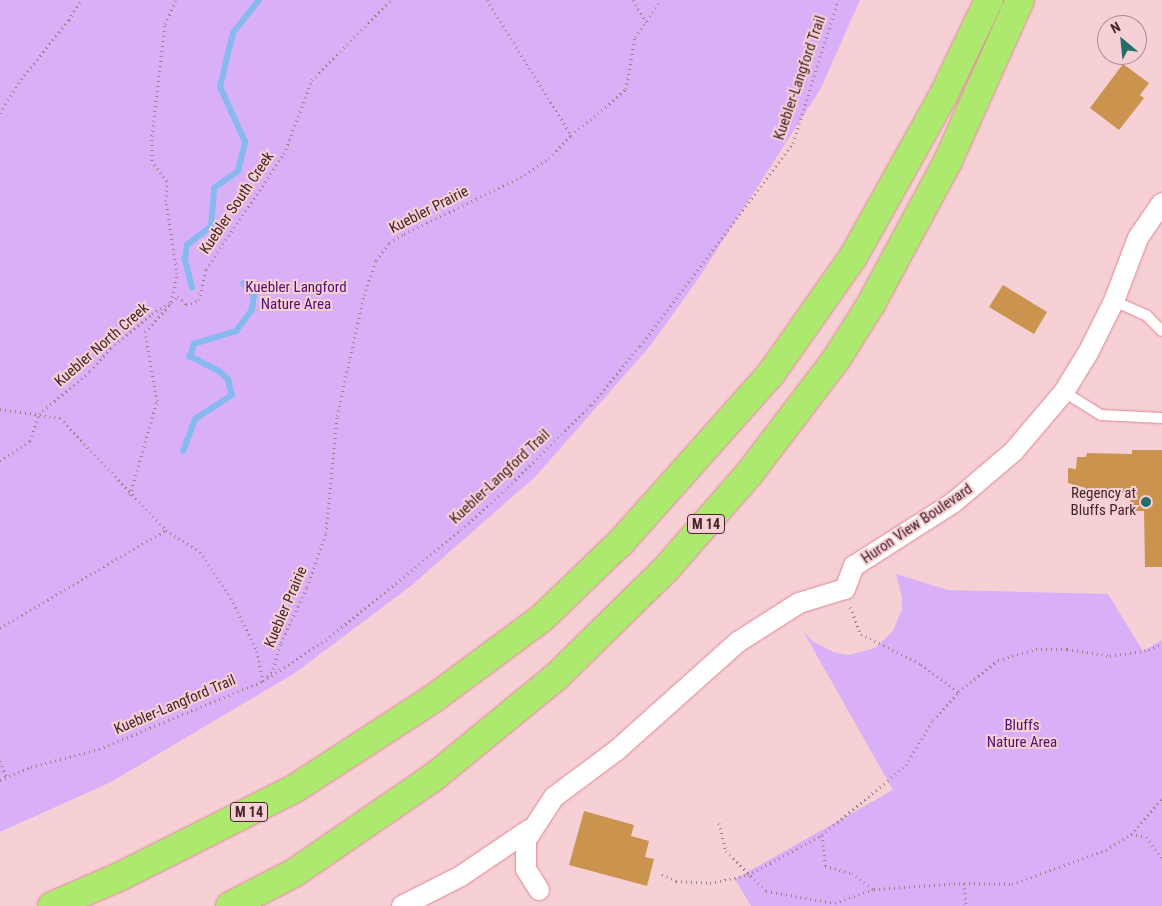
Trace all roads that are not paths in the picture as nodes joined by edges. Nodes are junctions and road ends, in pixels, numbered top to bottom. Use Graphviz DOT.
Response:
graph roads {
  1 [pos="988,0"];
  2 [pos="1020,0"];
  3 [pos="1162,202"];
  4 [pos="1114,302"];
  5 [pos="1162,331"];
  6 [pos="1064,392"];
  7 [pos="1162,418"];
  8 [pos="530,830"];
  9 [pos="539,890"];
  10 [pos="52,906"];
  11 [pos="230,906"];
  12 [pos="402,906"];
  1 -- 10 [label="highway, M 14"];
  2 -- 11 [label="highway, M 14"];
  3 -- 4 [label="street, Huron View Boulevard"];
  4 -- 5 [label="lane"];
  4 -- 6 [label="street, Huron View Boulevard"];
  6 -- 7 [label="lane"];
  6 -- 8 [label="street, Huron View Boulevard"];
  8 -- 9 [label="street"];
  8 -- 12 [label="street"];
}
